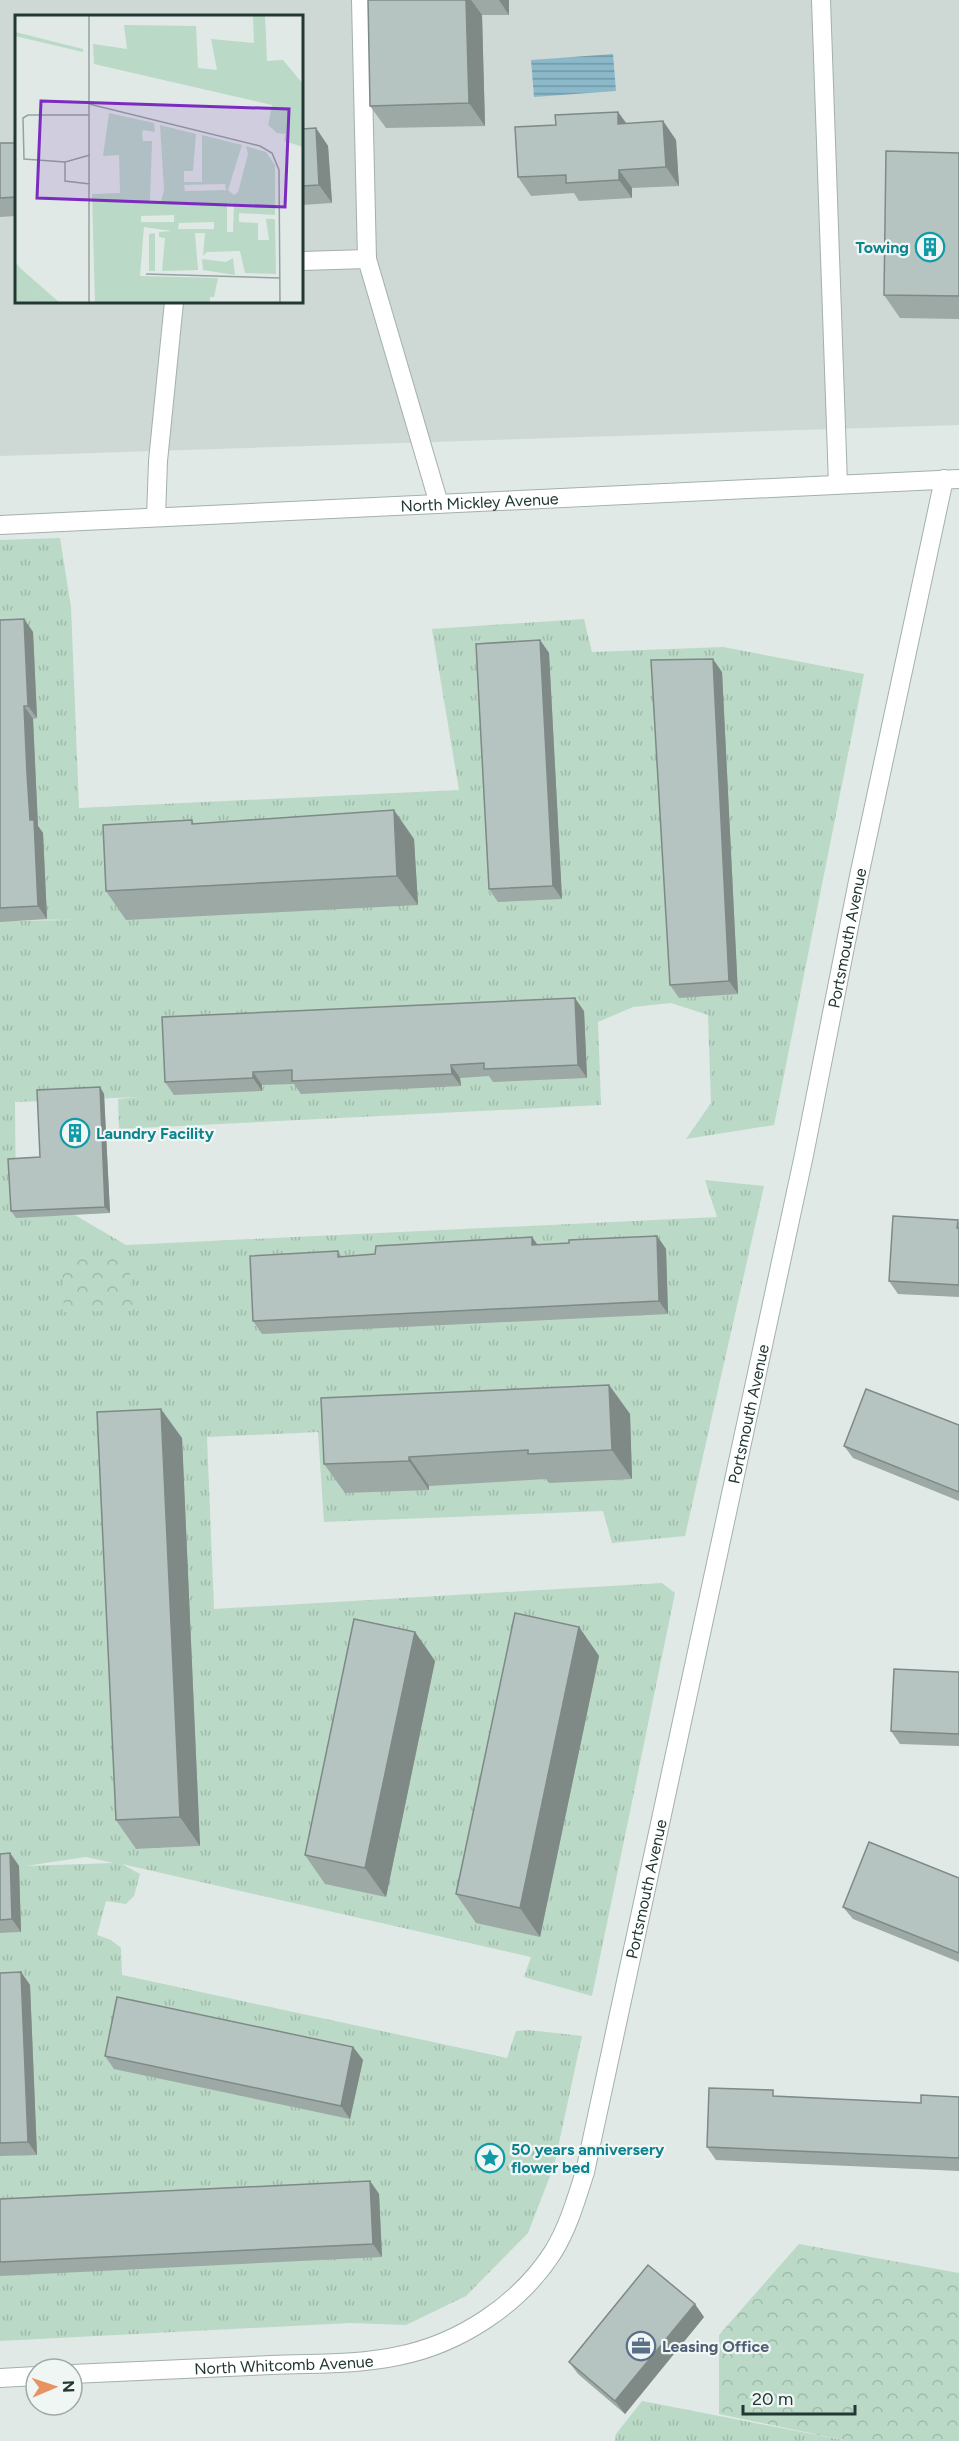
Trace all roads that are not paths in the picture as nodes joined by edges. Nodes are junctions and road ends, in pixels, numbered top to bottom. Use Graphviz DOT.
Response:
graph roads {
  1 [pos="361,0"];
  2 [pos="821,0"];
  3 [pos="367,259"];
  4 [pos="303,261"];
  5 [pos="174,303"];
  6 [pos="952,479"];
  7 [pos="838,484"];
  8 [pos="439,504"];
  9 [pos="156,517"];
  10 [pos="0,525"];
  11 [pos="487,2318"];
  12 [pos="84,2373"];
  13 [pos="24,2377"];
  14 [pos="0,2378"];
  1 -- 3 [label="street"];
  2 -- 7 [label="street"];
  3 -- 4 [label="street"];
  3 -- 8 [label="street"];
  5 -- 9 [label="street"];
  6 -- 7 [label="street, North Mickley Avenue"];
  6 -- 11 [label="street, Portsmouth Avenue"];
  7 -- 8 [label="street, North Mickley Avenue"];
  8 -- 9 [label="street, North Mickley Avenue"];
  9 -- 10 [label="street, North Mickley Avenue"];
  11 -- 12 [label="street, North Whitcomb Avenue"];
  13 -- 14 [label="street"];
}
